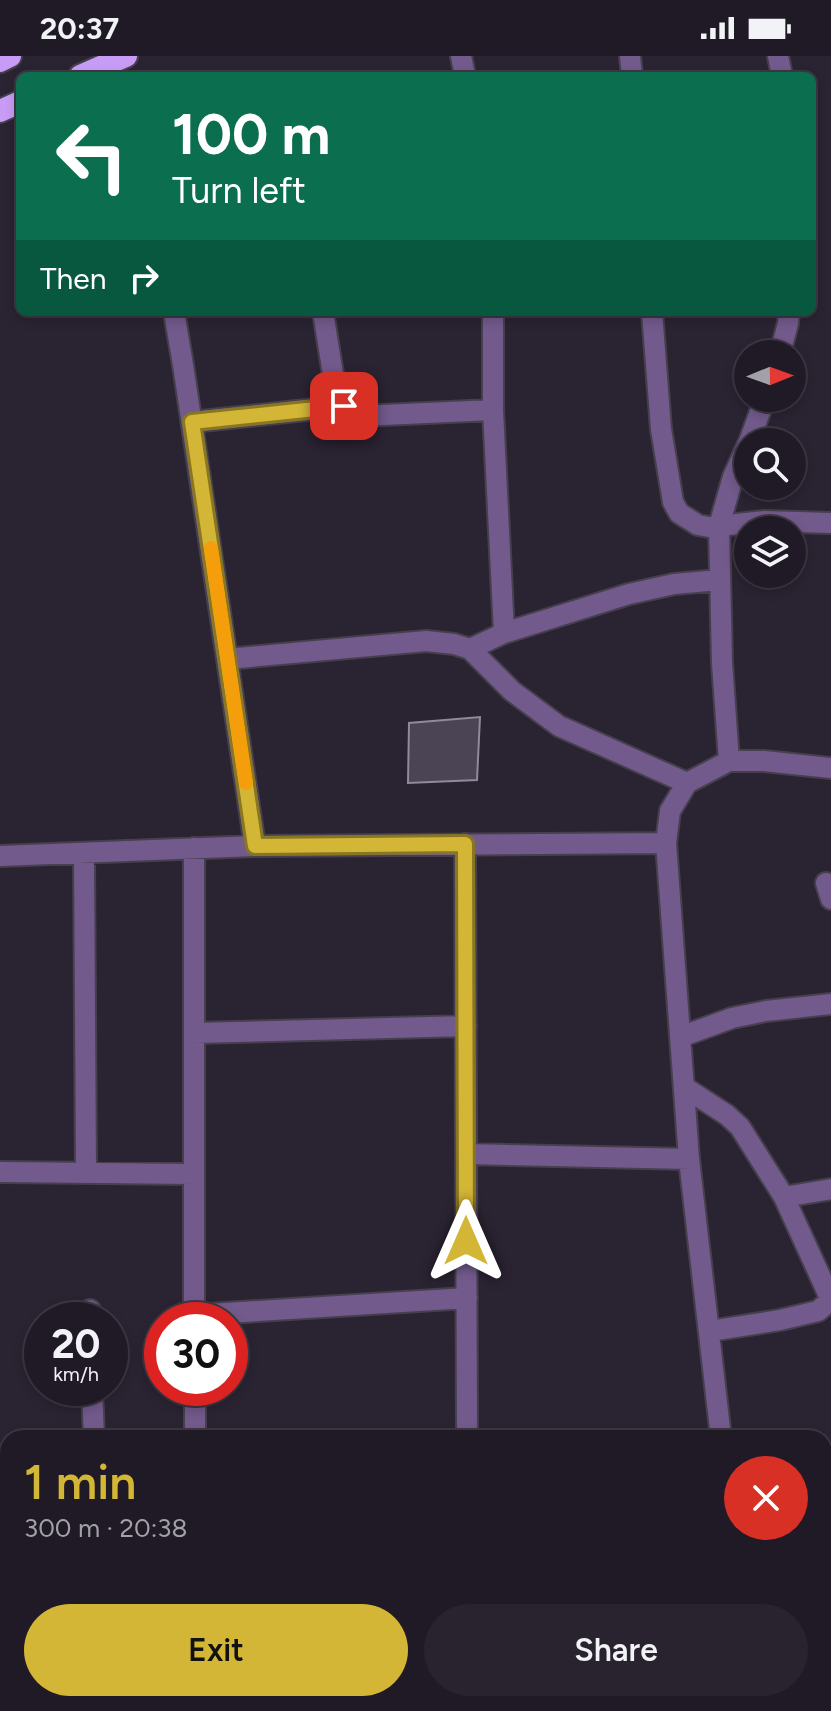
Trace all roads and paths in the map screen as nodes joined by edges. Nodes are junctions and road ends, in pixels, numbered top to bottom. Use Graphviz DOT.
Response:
graph roads {
  1 [pos="10,56"];
  2 [pos="0,61"];
  3 [pos="118,65"];
  4 [pos="94,72"];
  5 [pos="175,316"];
  6 [pos="324,316"];
  7 [pos="493,316"];
  8 [pos="652,316"];
  9 [pos="789,316"];
  10 [pos="784,340"];
  11 [pos="344,406"];
  12 [pos="493,410"];
  13 [pos="192,422"];
  14 [pos="734,475"];
  15 [pos="831,523"];
  16 [pos="719,526"];
  17 [pos="719,580"];
  18 [pos="504,633"];
  19 [pos="470,649"];
  20 [pos="227,659"];
  21 [pos="729,761"];
  22 [pos="831,768"];
  23 [pos="687,783"];
  24 [pos="666,843"];
  25 [pos="465,844"];
  26 [pos="255,846"];
  27 [pos="194,848"];
  28 [pos="84,853"];
  29 [pos="0,856"];
  30 [pos="831,1004"];
  31 [pos="466,1026"];
  32 [pos="194,1033"];
  33 [pos="680,1037"];
  34 [pos="684,1087"];
  35 [pos="466,1154"];
  36 [pos="689,1159"];
  37 [pos="0,1172"];
  38 [pos="86,1173"];
  39 [pos="194,1174"];
  40 [pos="831,1189"];
  41 [pos="784,1197"];
  42 [pos="467,1298"];
  43 [pos="831,1300"];
  44 [pos="194,1302"];
  45 [pos="248,1313"];
  46 [pos="710,1331"];
  47 [pos="93,1406"];
  48 [pos="195,1406"];
  49 [pos="94,1430"];
  50 [pos="195,1430"];
  51 [pos="467,1430"];
  52 [pos="720,1430"];
  1 -- 2 [label="highway"];
  3 -- 4 [label="highway"];
  5 -- 13 [label="street"];
  6 -- 11 [label="street"];
  7 -- 12 [label="street"];
  8 -- 16 [label="street"];
  9 -- 10 [label="street"];
  11 -- 12 [label="street"];
  11 -- 13 [label="street"];
  12 -- 18 [label="street"];
  13 -- 20 [label="street"];
  14 -- 16 [label="street"];
  15 -- 16 [label="street"];
  16 -- 17 [label="street"];
  17 -- 18 [label="street"];
  17 -- 21 [label="street"];
  18 -- 19 [label="street"];
  19 -- 20 [label="street"];
  19 -- 23 [label="street"];
  20 -- 26 [label="street"];
  21 -- 22 [label="street"];
  21 -- 23 [label="street"];
  23 -- 24 [label="street"];
  24 -- 25 [label="street"];
  24 -- 33 [label="street"];
  25 -- 26 [label="street"];
  25 -- 31 [label="street"];
  26 -- 27 [label="street"];
  27 -- 28 [label="street"];
  27 -- 32 [label="street"];
  28 -- 29 [label="street"];
  28 -- 38 [label="street"];
  30 -- 33 [label="street"];
  31 -- 32 [label="street"];
  31 -- 35 [label="street"];
  32 -- 39 [label="street"];
  33 -- 34 [label="street"];
  34 -- 36 [label="street"];
  34 -- 41 [label="street"];
  35 -- 36 [label="street"];
  35 -- 42 [label="street"];
  36 -- 46 [label="street"];
  37 -- 38 [label="street"];
  38 -- 39 [label="street"];
  39 -- 44 [label="street"];
  40 -- 41 [label="street"];
  41 -- 43 [label="street"];
  42 -- 45 [label="street"];
  42 -- 51 [label="street"];
  43 -- 46 [label="street"];
  46 -- 52 [label="street"];
  47 -- 49 [label="street"];
  48 -- 50 [label="street"];
}
